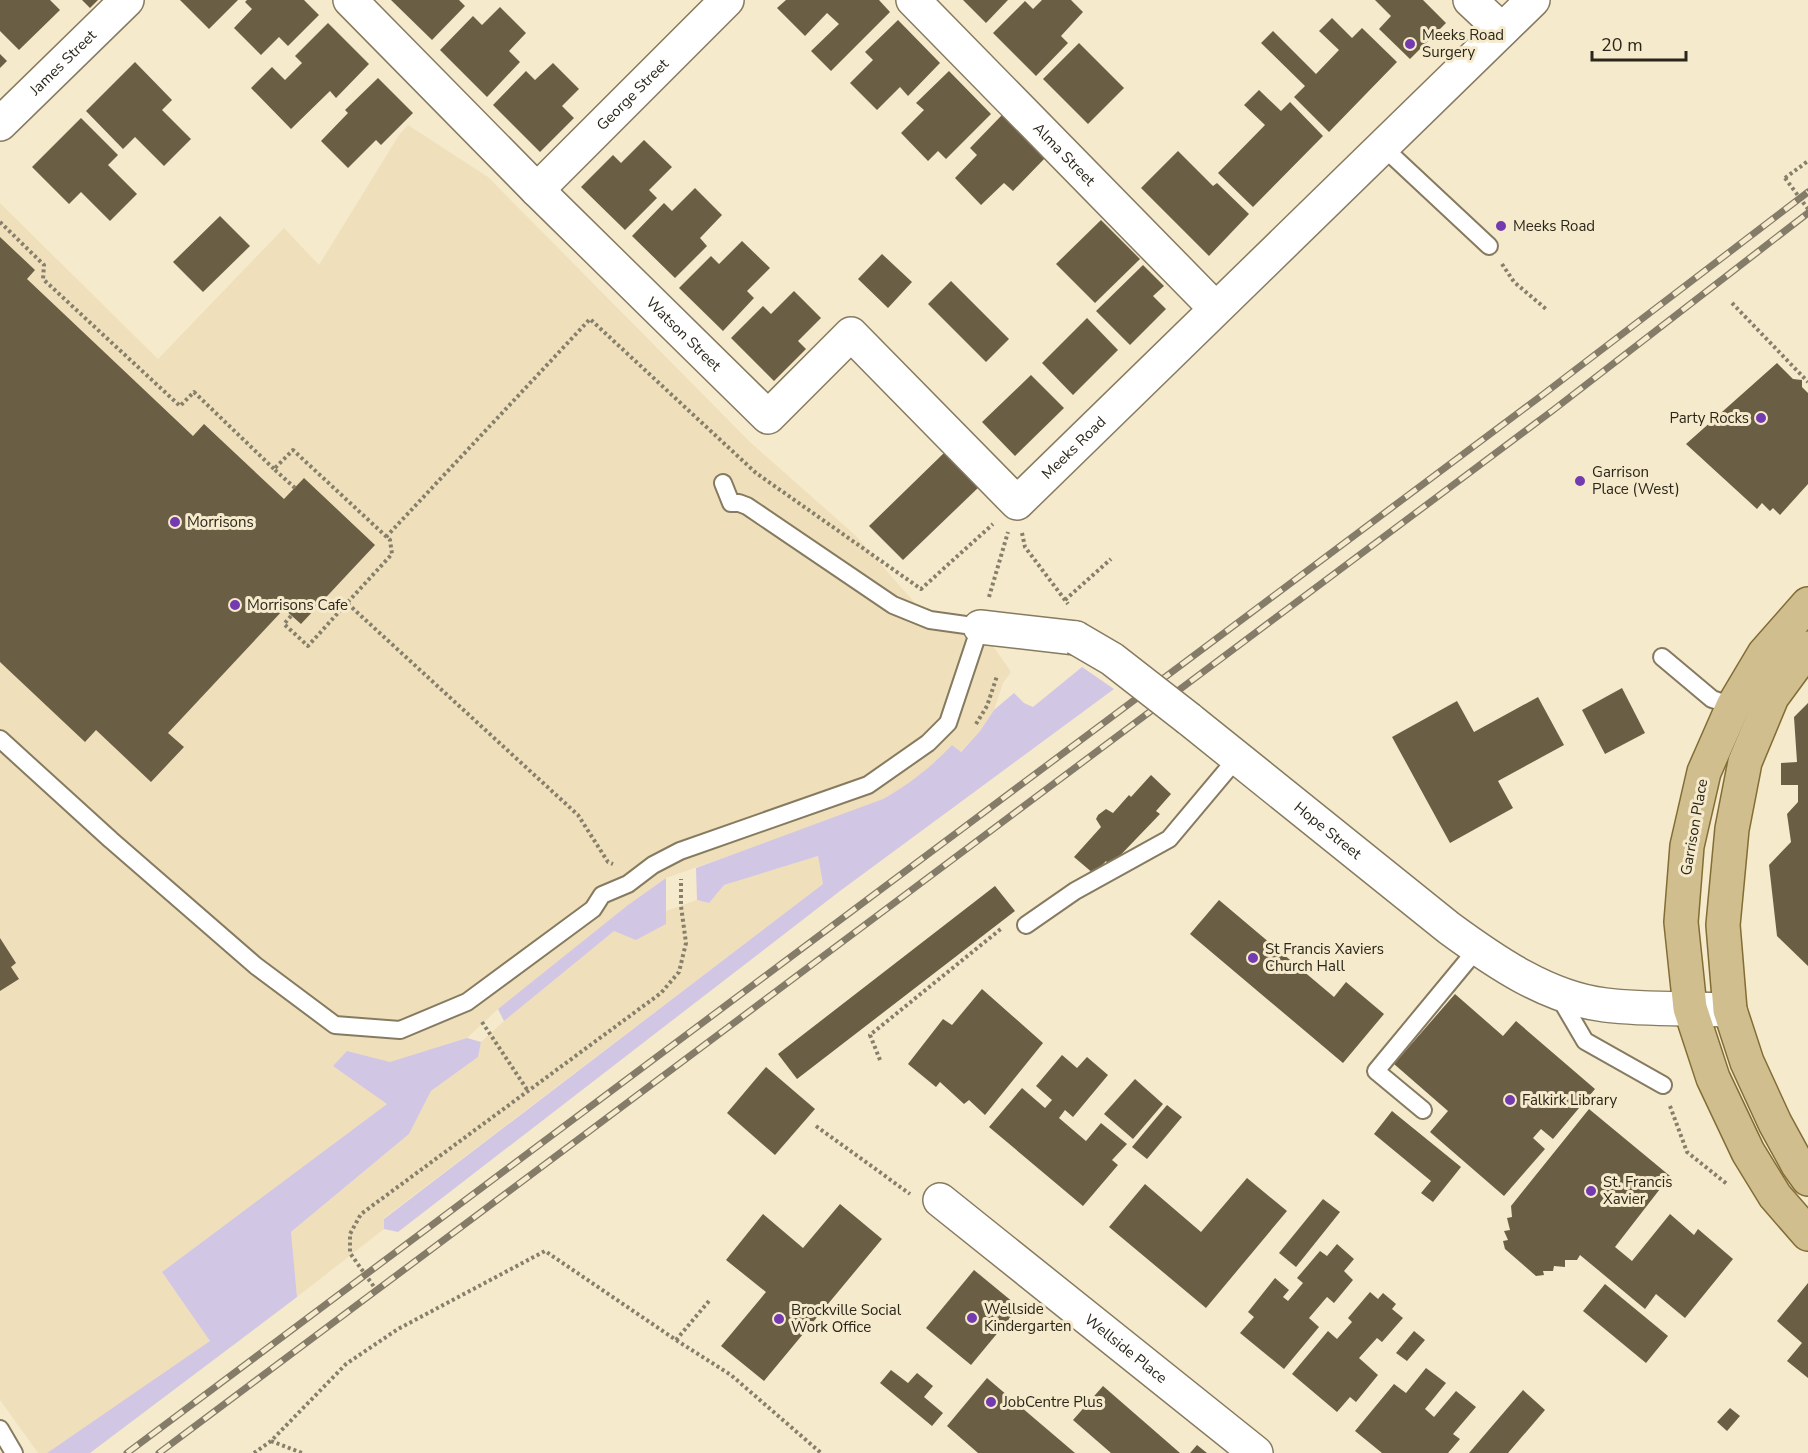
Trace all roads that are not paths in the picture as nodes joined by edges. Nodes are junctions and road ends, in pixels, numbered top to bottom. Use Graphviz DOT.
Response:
graph roads {
  1 [pos="127,0"];
  2 [pos="350,0"];
  3 [pos="727,0"];
  4 [pos="913,0"];
  5 [pos="1470,0"];
  6 [pos="1533,0"];
  7 [pos="1502,30"];
  8 [pos="0,124"];
  9 [pos="1383,147"];
  10 [pos="537,190"];
  11 [pos="1489,246"];
  12 [pos="1215,308"];
  13 [pos="723,483"];
  14 [pos="1017,503"];
  15 [pos="1808,604"];
  16 [pos="980,627"];
  17 [pos="1808,648"];
  18 [pos="1662,657"];
  19 [pos="1733,706"];
  20 [pos="0,739"];
  21 [pos="1238,758"];
  22 [pos="1031,922"];
  23 [pos="1477,949"];
  24 [pos="1557,994"];
  25 [pos="1690,1008"];
  26 [pos="1730,1010"];
  27 [pos="1663,1085"];
  28 [pos="1423,1110"];
  29 [pos="1803,1172"];
  30 [pos="940,1200"];
  31 [pos="1808,1234"];
  32 [pos="0,1429"];
  33 [pos="14,1453"];
  34 [pos="1256,1453"];
  1 -- 8 [label="street, James Street"];
  2 -- 10 [label="street, Watson Street"];
  3 -- 10 [label="street, George Street"];
  4 -- 12 [label="street, Alma Street"];
  5 -- 7 [label="street"];
  6 -- 7 [label="street, Meeks Road"];
  7 -- 9 [label="street, Meeks Road"];
  9 -- 11 [label="lane"];
  9 -- 12 [label="street, Meeks Road"];
  10 -- 14 [label="street, Watson Street"];
  12 -- 14 [label="street, Meeks Road"];
  13 -- 16 [label="lane"];
  15 -- 19 [label="main road, Garrison Place"];
  16 -- 20 [label="lane"];
  16 -- 21 [label="street, Hope Street, bridge"];
  17 -- 26 [label="main road"];
  18 -- 19 [label="lane"];
  19 -- 25 [label="main road, Garrison Place"];
  21 -- 22 [label="lane"];
  21 -- 23 [label="street, Hope Street"];
  23 -- 24 [label="street, Hope Street"];
  23 -- 28 [label="lane"];
  24 -- 25 [label="street, Hope Street"];
  24 -- 27 [label="lane"];
  25 -- 26 [label="street"];
  25 -- 31 [label="main road, Garrison Place"];
  26 -- 29 [label="main road"];
  30 -- 34 [label="street, Wellside Place"];
  32 -- 33 [label="lane"];
}
